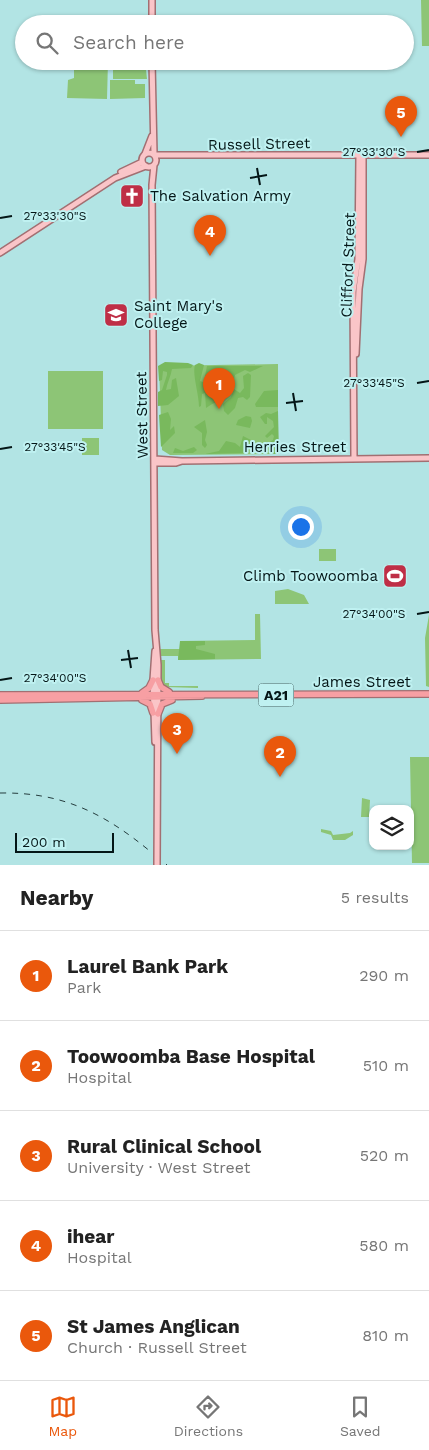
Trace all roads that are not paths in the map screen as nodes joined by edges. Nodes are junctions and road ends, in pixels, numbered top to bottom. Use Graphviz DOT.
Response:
graph roads {
  1 [pos="152,0"];
  2 [pos="152,15"];
  3 [pos="152,70"];
  4 [pos="152,135"];
  5 [pos="144,154"];
  6 [pos="154,155"];
  7 [pos="429,155"];
  8 [pos="361,156"];
  9 [pos="179,157"];
  10 [pos="155,164"];
  11 [pos="145,165"];
  12 [pos="152,185"];
  13 [pos="0,253"];
  14 [pos="359,268"];
  15 [pos="354,374"];
  16 [pos="354,459"];
  17 [pos="429,459"];
  18 [pos="155,461"];
  19 [pos="155,680"];
  20 [pos="172,693"];
  21 [pos="0,694"];
  22 [pos="429,694"];
  23 [pos="204,695"];
  24 [pos="139,696"];
  25 [pos="155,696"];
  26 [pos="181,698"];
  27 [pos="0,700"];
  28 [pos="155,713"];
  29 [pos="157,865"];
  1 -- 2 [label="main road"];
  3 -- 4 [label="main road"];
  4 -- 5 [label="main road"];
  4 -- 6 [label="main road"];
  5 -- 6 [label="main road, Russell Street"];
  5 -- 11 [label="main road"];
  6 -- 9 [label="main road, Russell Street"];
  6 -- 10 [label="main road, West Street"];
  7 -- 8 [label="main road, Russell Street"];
  8 -- 9 [label="main road, Russell Street"];
  8 -- 14 [label="main road, Clifford Street"];
  9 -- 10 [label="main road, Russell Street"];
  10 -- 11 [label="main road, Russell Street"];
  10 -- 12 [label="main road, West Street"];
  11 -- 12 [label="main road, West Street"];
  11 -- 13 [label="main road, Russell Street"];
  12 -- 18 [label="main road, West Street"];
  14 -- 15 [label="main road, Clifford Street"];
  14 -- 15 [label="main road, Clifford Street"];
  15 -- 16 [label="main road, Clifford Street"];
  16 -- 17 [label="main road, Herries Street"];
  16 -- 18 [label="main road, Herries Street"];
  18 -- 19 [label="main road, West Street"];
  19 -- 20 [label="highway"];
  19 -- 24 [label="highway"];
  19 -- 25 [label="main road, West Street"];
  20 -- 23 [label="highway, James Street / A21"];
  20 -- 25 [label="highway, James Street / A21"];
  21 -- 24 [label="highway, James Street / A21"];
  22 -- 23 [label="highway, James Street / A21"];
  23 -- 26 [label="highway, James Street / A21"];
  24 -- 25 [label="highway, James Street / A21"];
  24 -- 27 [label="highway, James Street / A21"];
  24 -- 28 [label="highway"];
  25 -- 26 [label="highway, James Street / A21"];
  25 -- 28 [label="main road, West Street"];
  26 -- 28 [label="highway"];
  28 -- 29 [label="main road, West Street"];
}
